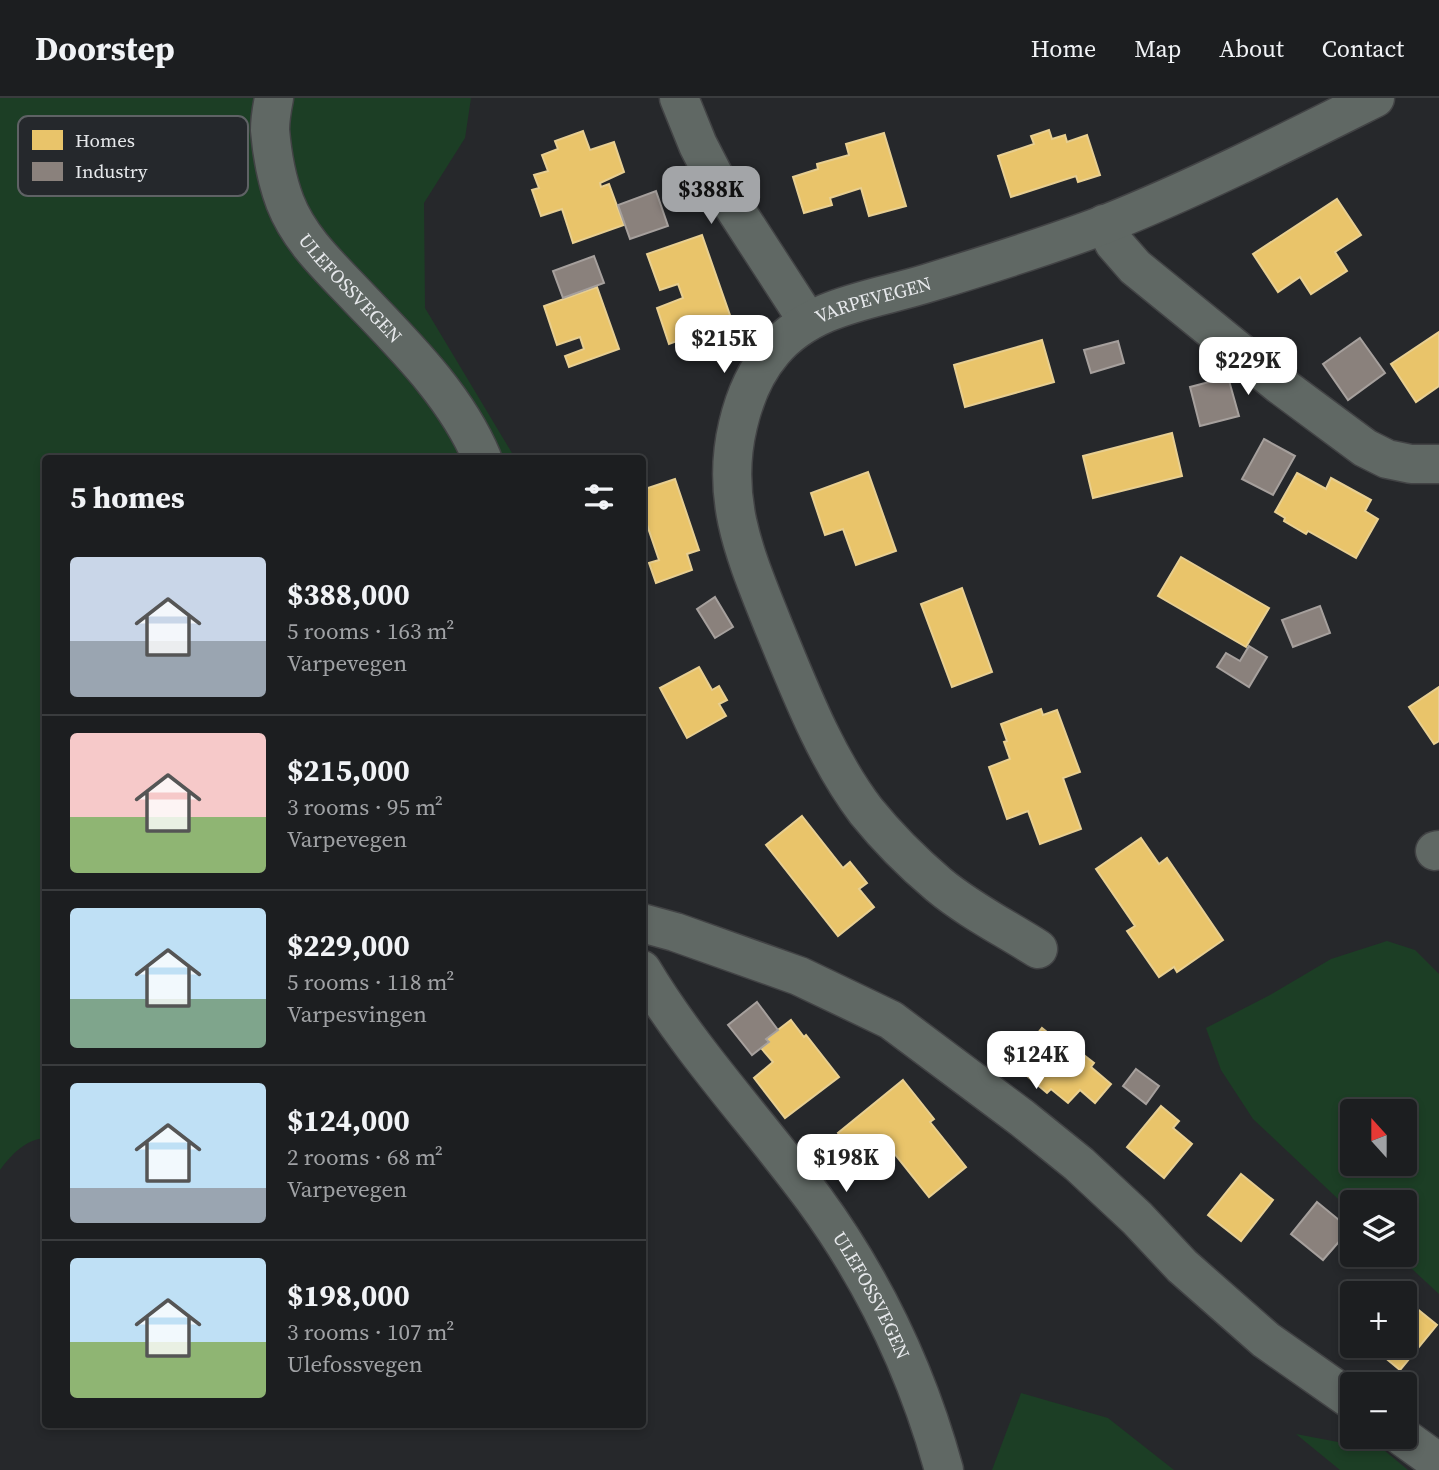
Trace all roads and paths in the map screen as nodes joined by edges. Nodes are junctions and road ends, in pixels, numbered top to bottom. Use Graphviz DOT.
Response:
graph roads {
  1 [pos="274,98"];
  2 [pos="679,98"];
  3 [pos="1376,98"];
  4 [pos="1104,224"];
  5 [pos="807,320"];
  6 [pos="480,455"];
  7 [pos="1439,464"];
  8 [pos="646,924"];
  9 [pos="1038,949"];
  10 [pos="646,976"];
  11 [pos="1340,1392"];
  12 [pos="1417,1447"];
  13 [pos="1439,1463"];
  14 [pos="944,1470"];
  1 -- 6 [label="street, ULEFOSSVEGEN"];
  2 -- 5 [label="street"];
  3 -- 4 [label="street, VARPEVEGEN"];
  4 -- 5 [label="street, VARPEVEGEN"];
  4 -- 7 [label="street"];
  5 -- 9 [label="street, VARPEVEGEN"];
  8 -- 11 [label="street"];
  10 -- 14 [label="street, ULEFOSSVEGEN"];
  12 -- 13 [label="street"];
}
